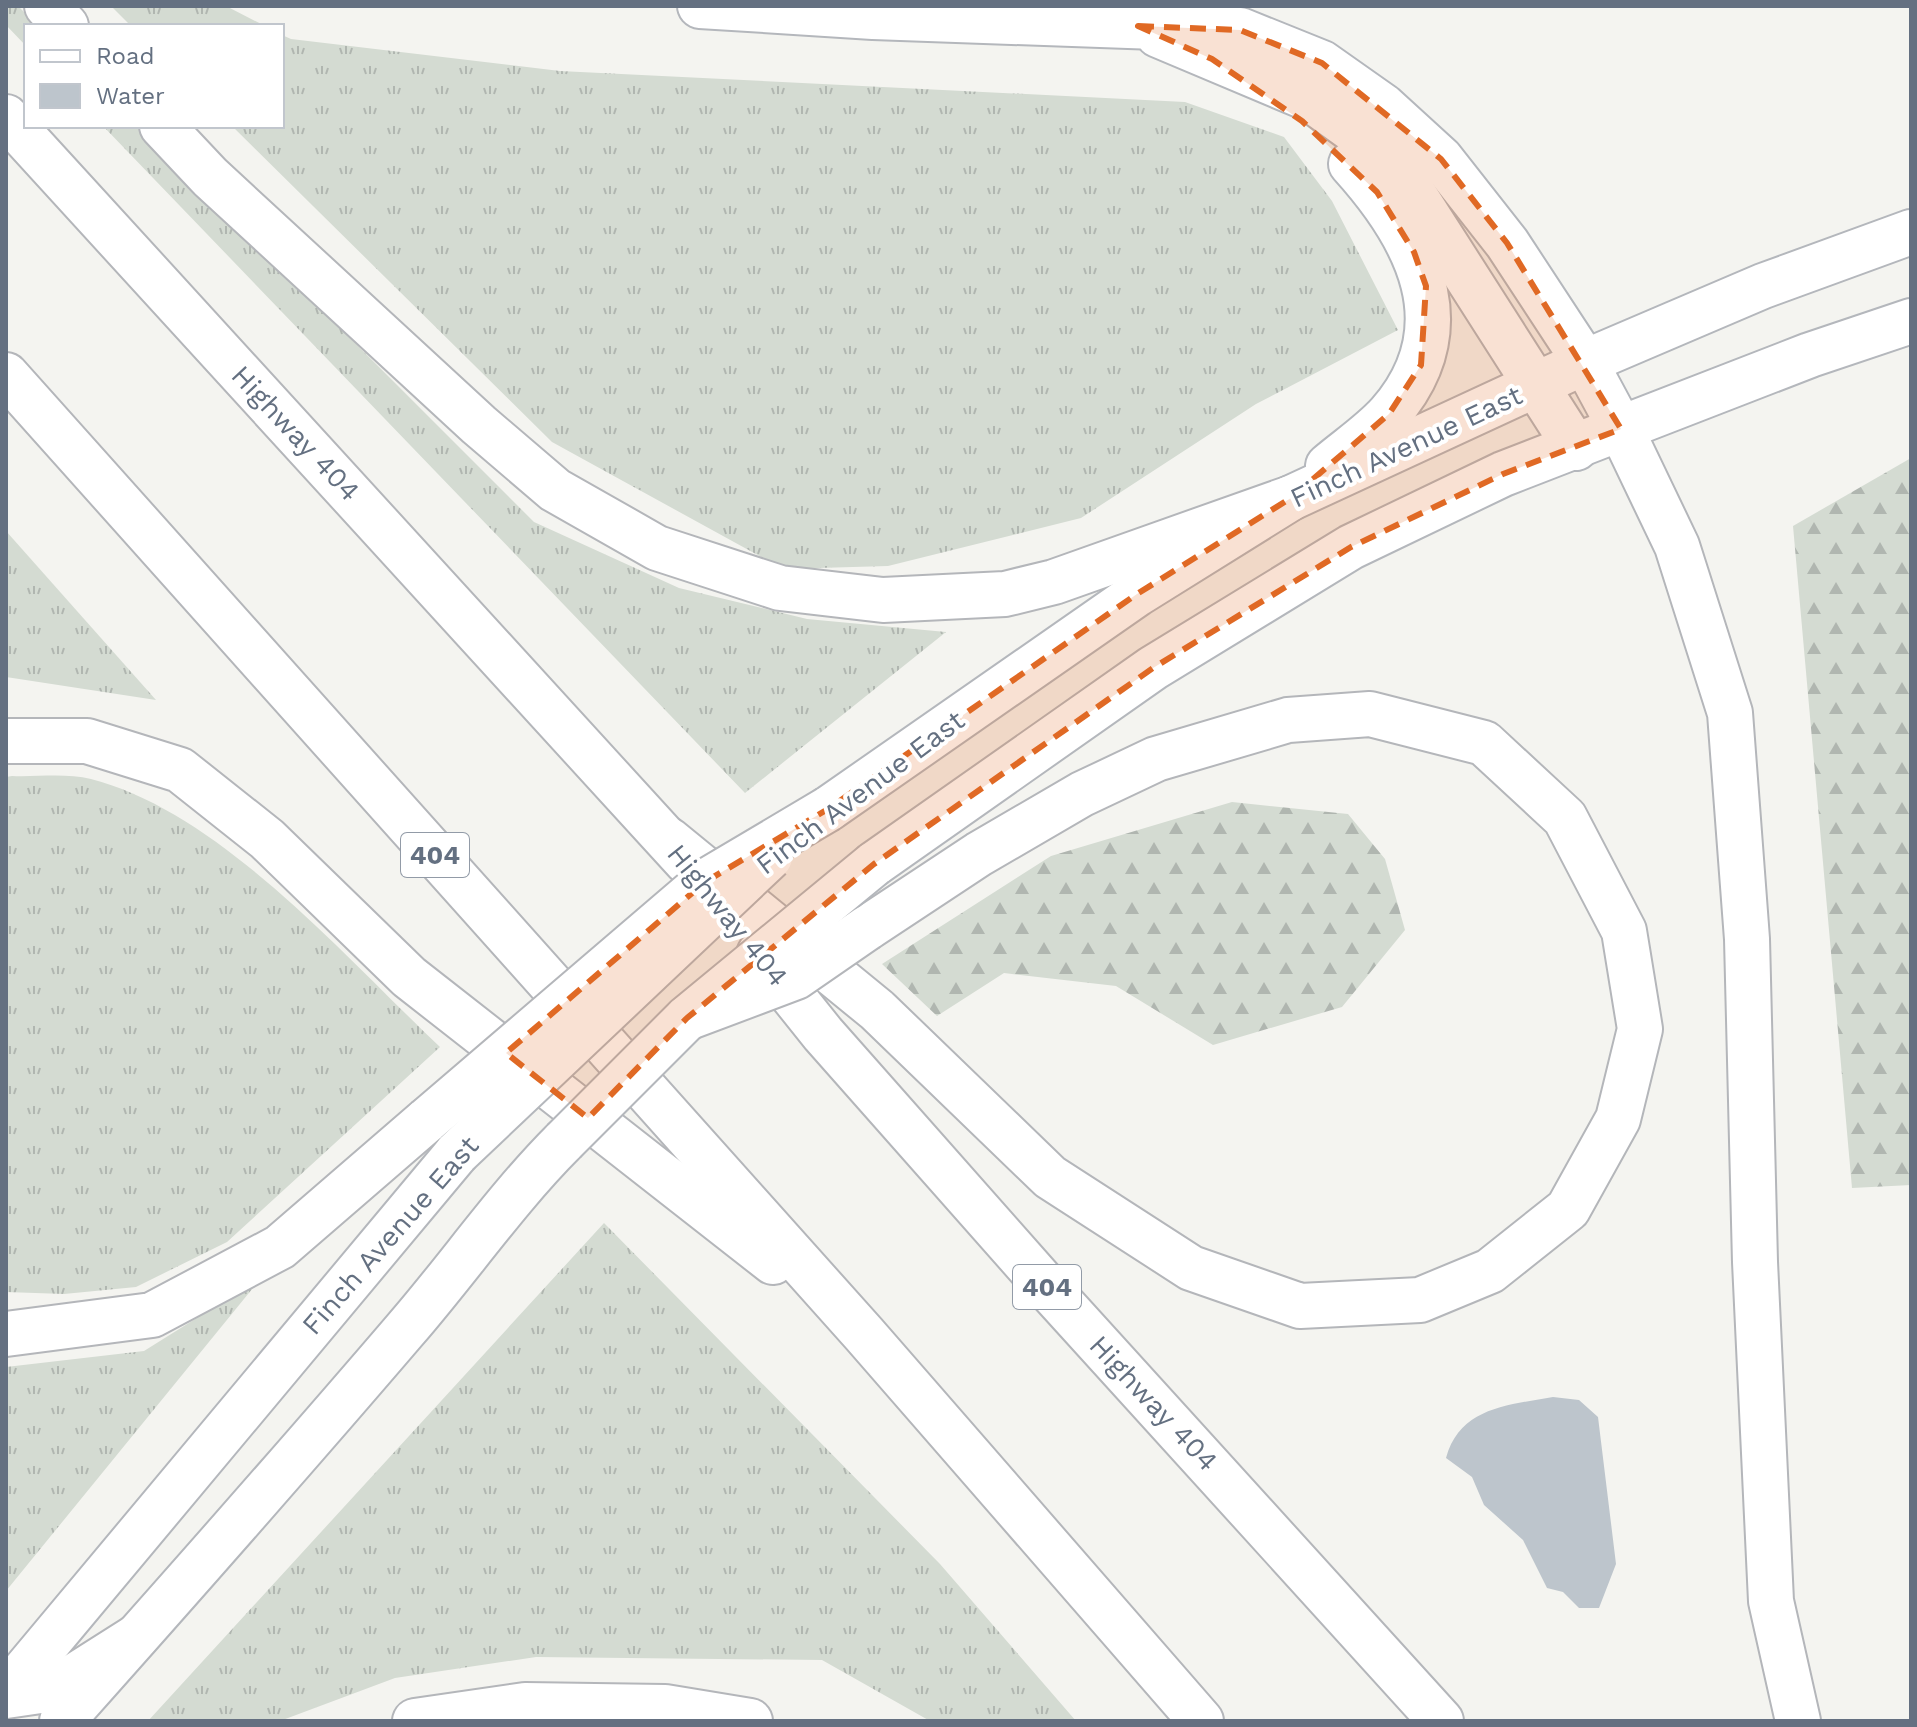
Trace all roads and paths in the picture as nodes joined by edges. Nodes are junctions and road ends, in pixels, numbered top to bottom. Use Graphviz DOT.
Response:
graph roads {
  1 [pos="47,6"];
  2 [pos="700,6"];
  3 [pos="64,24"];
  4 [pos="1138,26"];
  5 [pos="1212,59"];
  6 [pos="6,117"];
  7 [pos="164,128"];
  8 [pos="1911,232"];
  9 [pos="1911,321"];
  10 [pos="1585,362"];
  11 [pos="6,375"];
  12 [pos="1535,384"];
  13 [pos="1621,429"];
  14 [pos="1576,448"];
  15 [pos="1291,498"];
  16 [pos="6,741"];
  17 [pos="828,809"];
  18 [pos="669,840"];
  19 [pos="687,1018"];
  20 [pos="6,1334"];
  21 [pos="864,1334"];
  22 [pos="136,1637"];
  23 [pos="6,1695"];
  24 [pos="62,1721"];
  25 [pos="415,1721"];
  26 [pos="750,1721"];
  27 [pos="1201,1721"];
  28 [pos="1441,1721"];
  29 [pos="1798,1721"];
  1 -- 3 [label="main road"];
  2 -- 4 [label="main road"];
  4 -- 5 [label="main road"];
  4 -- 10 [label="main road"];
  5 -- 12 [label="main road"];
  5 -- 15 [label="main road"];
  6 -- 18 [label="main road, Highway 404 / 404"];
  7 -- 15 [label="main road"];
  8 -- 10 [label="main road, Finch Avenue East"];
  9 -- 13 [label="main road"];
  10 -- 12 [label="main road, Finch Avenue East"];
  10 -- 13 [label="main road"];
  11 -- 21 [label="main road, 404"];
  12 -- 14 [label="main road"];
  12 -- 15 [label="main road, Finch Avenue East"];
  13 -- 14 [label="main road"];
  13 -- 29 [label="main road"];
  14 -- 19 [label="main road, bridge"];
  15 -- 17 [label="main road, Finch Avenue East"];
  16 -- 21 [label="main road"];
  17 -- 20 [label="main road, bridge"];
  17 -- 23 [label="main road, Finch Avenue East, bridge"];
  18 -- 19 [label="main road, bridge"];
  18 -- 28 [label="main road, Highway 404 / 404"];
  19 -- 22 [label="main road, bridge"];
  21 -- 27 [label="main road, 404"];
  22 -- 23 [label="main road"];
  22 -- 24 [label="main road"];
  25 -- 26 [label="main road"];
}
